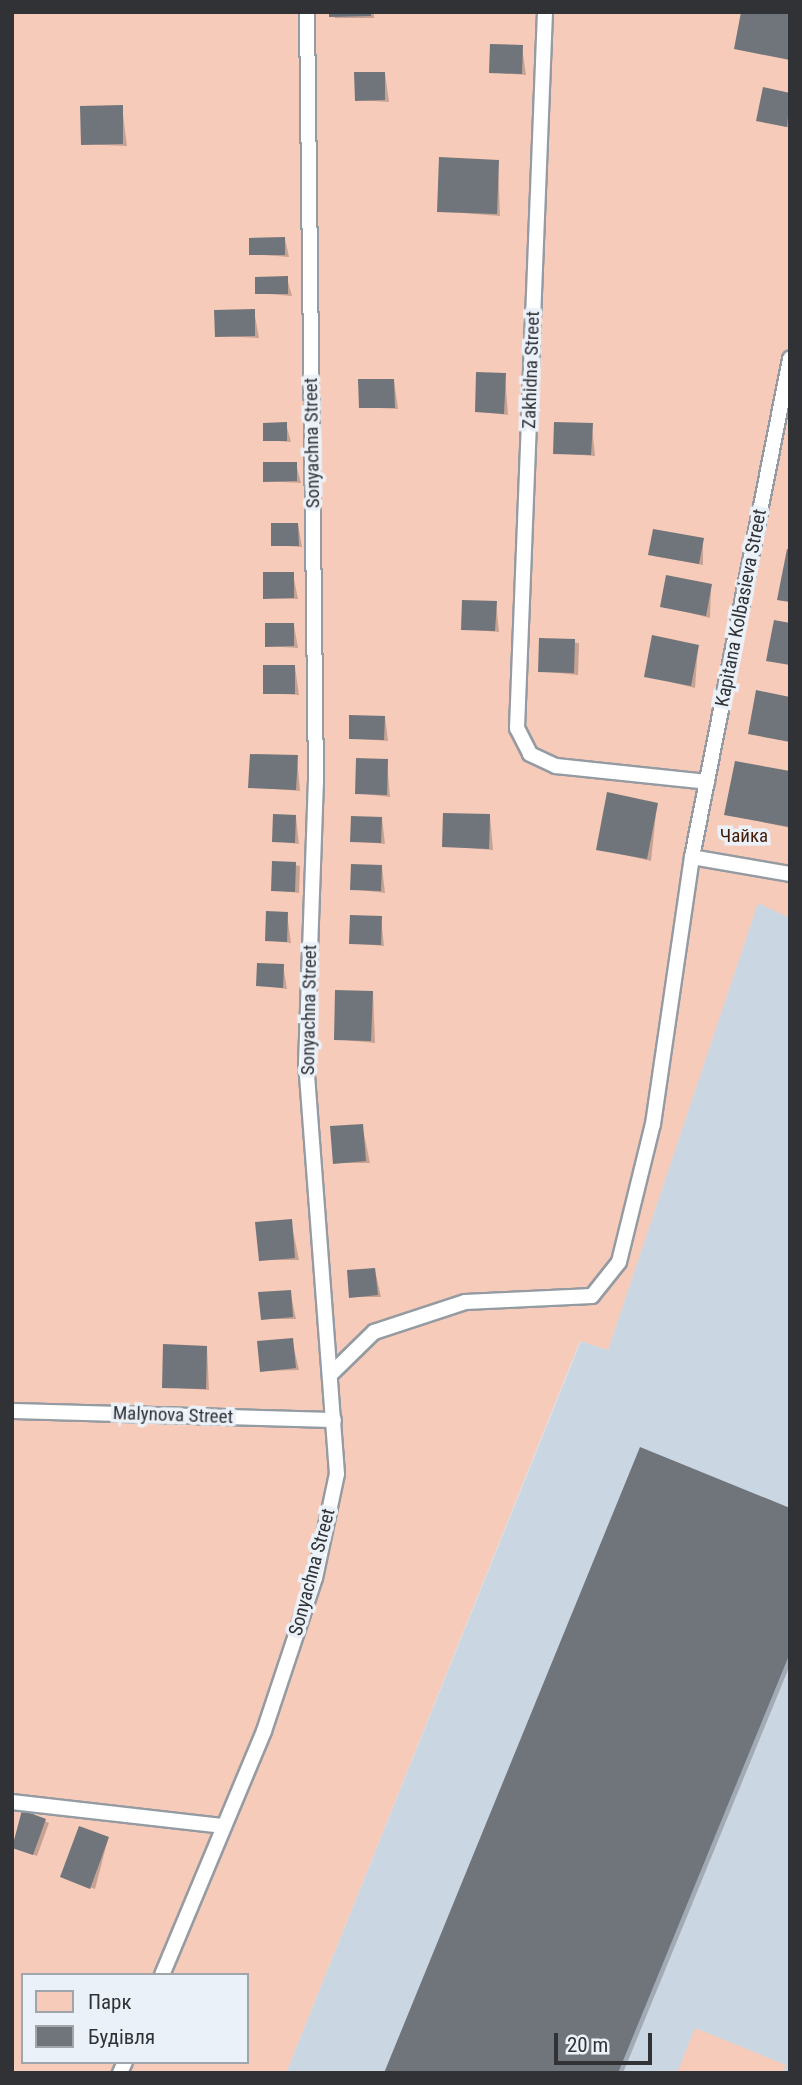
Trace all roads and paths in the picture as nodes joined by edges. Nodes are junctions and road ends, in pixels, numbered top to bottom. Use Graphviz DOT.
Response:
graph roads {
  1 [pos="307,12"];
  2 [pos="545,12"];
  3 [pos="790,359"];
  4 [pos="707,782"];
  5 [pos="692,857"];
  6 [pos="790,874"];
  7 [pos="332,1373"];
  8 [pos="12,1411"];
  9 [pos="334,1420"];
  10 [pos="12,1802"];
  11 [pos="224,1826"];
  12 [pos="163,1973"];
  1 -- 7 [label="lane, Sonyachna Street"];
  2 -- 4 [label="lane, Zakhidna Street"];
  3 -- 4 [label="lane, Kapitana Kolbasieva Street"];
  4 -- 5 [label="lane, Kapitana Kolbasieva Street"];
  5 -- 6 [label="lane"];
  5 -- 7 [label="lane, Kapitana Kolbasieva Street"];
  7 -- 9 [label="lane, Sonyachna Street"];
  8 -- 9 [label="lane, Malynova Street"];
  9 -- 11 [label="lane, Sonyachna Street"];
  10 -- 11 [label="lane"];
  11 -- 12 [label="lane, Sonyachna Street"];
}
